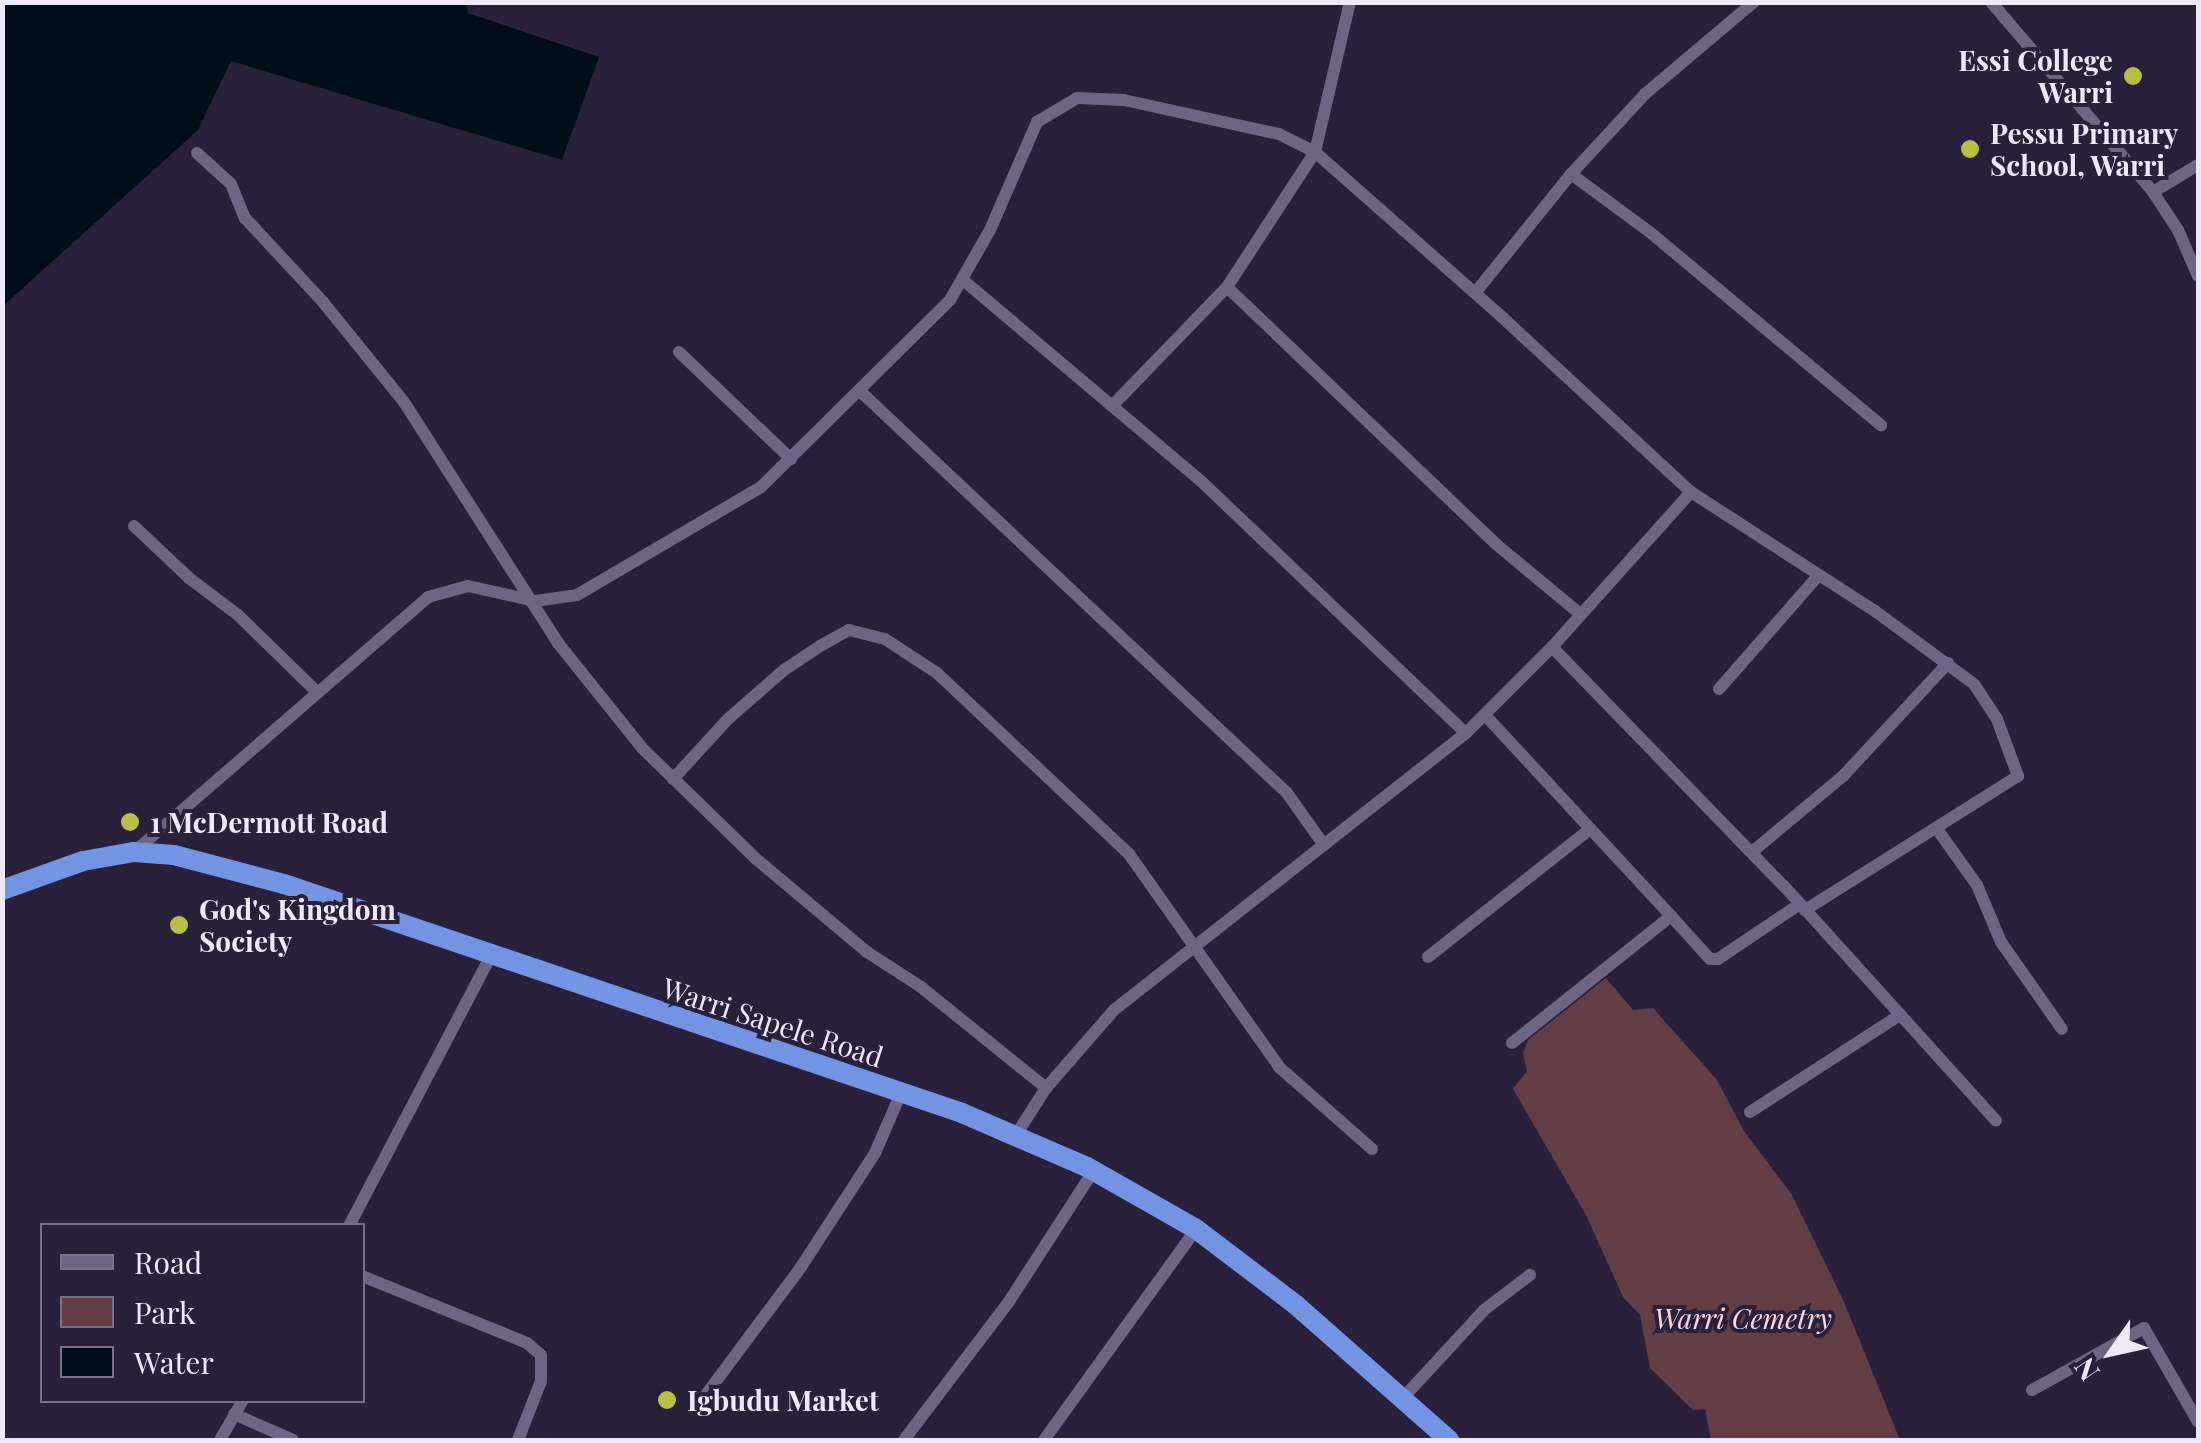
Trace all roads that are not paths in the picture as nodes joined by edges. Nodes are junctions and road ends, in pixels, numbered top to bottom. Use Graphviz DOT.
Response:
graph roads {
  1 [pos="1350,2"];
  2 [pos="1754,2"];
  3 [pos="1991,2"];
  4 [pos="1315,152"];
  5 [pos="197,153"];
  6 [pos="2198,166"];
  7 [pos="1572,174"];
  8 [pos="2153,192"];
  9 [pos="2198,276"];
  10 [pos="964,280"];
  11 [pos="1227,287"];
  12 [pos="1475,293"];
  13 [pos="679,352"];
  14 [pos="861,392"];
  15 [pos="1112,406"];
  16 [pos="1882,426"];
  17 [pos="791,459"];
  18 [pos="1690,492"];
  19 [pos="134,526"];
  20 [pos="1817,577"];
  21 [pos="535,601"];
  22 [pos="1580,614"];
  23 [pos="1552,647"];
  24 [pos="1948,664"];
  25 [pos="1718,688"];
  26 [pos="316,692"];
  27 [pos="1484,715"];
  28 [pos="1466,732"];
  29 [pos="673,779"];
  30 [pos="1936,829"];
  31 [pos="1589,830"];
  32 [pos="1324,845"];
  33 [pos="134,852"];
  34 [pos="1752,852"];
  35 [pos="2,890"];
  36 [pos="1803,907"];
  37 [pos="1671,916"];
  38 [pos="1193,944"];
  39 [pos="490,956"];
  40 [pos="1428,957"];
  41 [pos="1900,1015"];
  42 [pos="2062,1029"];
  43 [pos="1512,1043"];
  44 [pos="1046,1088"];
  45 [pos="901,1094"];
  46 [pos="1750,1112"];
  47 [pos="1996,1121"];
  48 [pos="1016,1135"];
  49 [pos="1372,1149"];
  50 [pos="1094,1170"];
  51 [pos="351,1223"];
  52 [pos="1196,1229"];
  53 [pos="1530,1274"];
  54 [pos="365,1277"];
  55 [pos="2032,1390"];
  56 [pos="1402,1399"];
  57 [pos="702,1400"];
  58 [pos="240,1403"];
  59 [pos="234,1414"];
  60 [pos="2198,1422"];
  61 [pos="220,1440"];
  62 [pos="294,1440"];
  63 [pos="518,1440"];
  64 [pos="904,1440"];
  65 [pos="1044,1440"];
  66 [pos="1449,1440"];
  1 -- 4 [label="street"];
  2 -- 7 [label="street"];
  3 -- 8 [label="street"];
  4 -- 10 [label="street"];
  4 -- 11 [label="street"];
  4 -- 12 [label="street"];
  5 -- 21 [label="street"];
  6 -- 8 [label="street"];
  7 -- 12 [label="street"];
  7 -- 16 [label="street"];
  8 -- 9 [label="street"];
  10 -- 14 [label="street"];
  10 -- 15 [label="street"];
  11 -- 15 [label="street"];
  11 -- 22 [label="street"];
  12 -- 18 [label="street"];
  13 -- 17 [label="street"];
  14 -- 17 [label="street"];
  14 -- 32 [label="street"];
  15 -- 28 [label="street"];
  17 -- 21 [label="street"];
  18 -- 20 [label="street"];
  18 -- 22 [label="street"];
  19 -- 26 [label="street"];
  20 -- 24 [label="street"];
  20 -- 25 [label="street"];
  21 -- 26 [label="street"];
  21 -- 29 [label="street"];
  22 -- 23 [label="street"];
  23 -- 27 [label="street"];
  23 -- 34 [label="street"];
  24 -- 30 [label="street"];
  24 -- 34 [label="street"];
  26 -- 33 [label="street"];
  27 -- 28 [label="street"];
  27 -- 31 [label="street"];
  28 -- 32 [label="street"];
  29 -- 38 [label="street"];
  29 -- 44 [label="street"];
  30 -- 36 [label="street"];
  30 -- 42 [label="street"];
  31 -- 37 [label="street"];
  31 -- 40 [label="street"];
  32 -- 38 [label="street"];
  33 -- 35 [label="highway, Warri Sapele Road"];
  33 -- 39 [label="highway, Warri Sapele Road"];
  34 -- 36 [label="street"];
  36 -- 37 [label="street"];
  36 -- 41 [label="street"];
  37 -- 43 [label="street"];
  38 -- 44 [label="street"];
  38 -- 49 [label="street"];
  39 -- 45 [label="highway, Warri Sapele Road"];
  39 -- 51 [label="street"];
  41 -- 46 [label="street"];
  41 -- 47 [label="street"];
  44 -- 48 [label="street"];
  45 -- 48 [label="highway, Warri Sapele Road"];
  45 -- 57 [label="street"];
  48 -- 50 [label="highway, Warri Sapele Road"];
  50 -- 52 [label="highway, Warri Sapele Road"];
  50 -- 64 [label="street"];
  52 -- 56 [label="highway, Warri Sapele Road"];
  52 -- 65 [label="street"];
  53 -- 56 [label="street"];
  54 -- 63 [label="street"];
  55 -- 60 [label="street"];
  56 -- 66 [label="highway, Warri Sapele Road"];
  58 -- 59 [label="street"];
  59 -- 61 [label="street"];
  59 -- 62 [label="street"];
}
